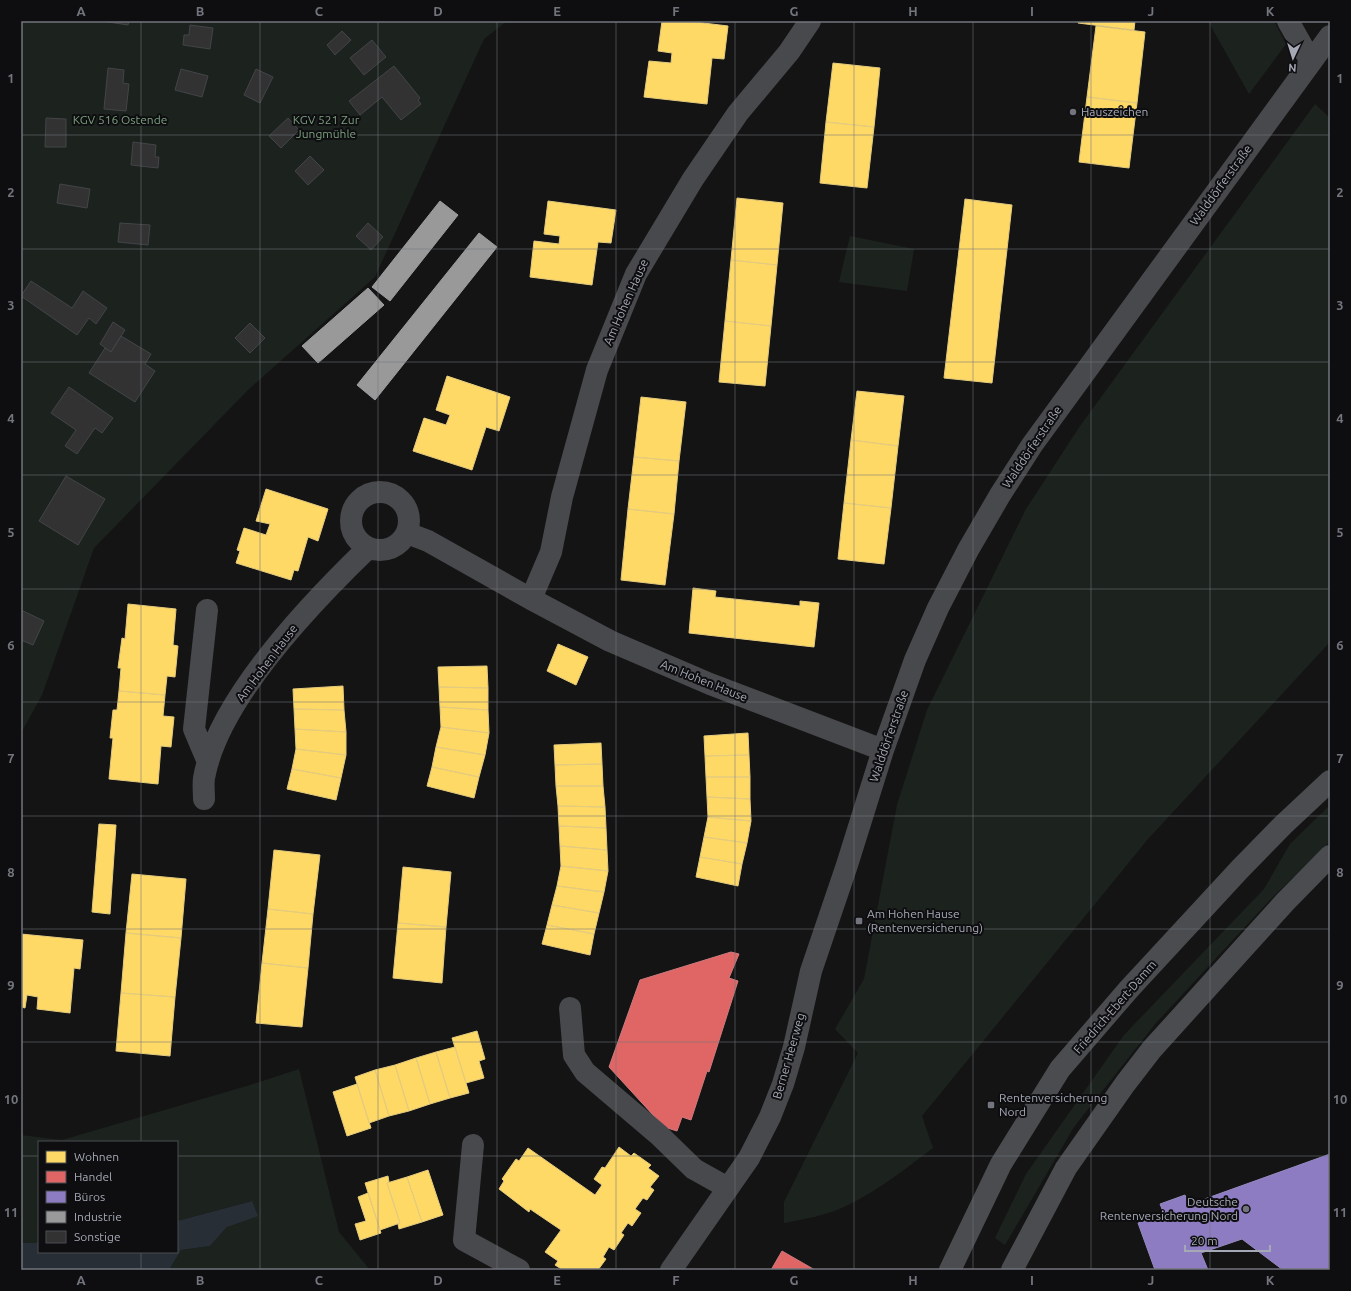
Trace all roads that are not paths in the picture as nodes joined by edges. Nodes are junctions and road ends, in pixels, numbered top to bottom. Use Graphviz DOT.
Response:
graph roads {
  1 [pos="810,21"];
  2 [pos="1288,21"];
  3 [pos="1330,36"];
  4 [pos="1311,62"];
  5 [pos="407,533"];
  6 [pos="368,548"];
  7 [pos="531,599"];
  8 [pos="207,610"];
  9 [pos="882,750"];
  10 [pos="208,762"];
  11 [pos="1330,781"];
  12 [pos="204,799"];
  13 [pos="1330,856"];
  14 [pos="830,911"];
  15 [pos="570,1008"];
  16 [pos="473,1145"];
  17 [pos="728,1188"];
  18 [pos="519,1270"];
  19 [pos="671,1270"];
  20 [pos="950,1270"];
  21 [pos="1012,1270"];
  1 -- 7 [label="street, Am Hohen Hause"];
  2 -- 4 [label="street"];
  3 -- 4 [label="street, Walddörferstraße"];
  4 -- 9 [label="street, Walddörferstraße"];
  5 -- 6 [label="street"];
  5 -- 6 [label="street"];
  5 -- 7 [label="street, Am Hohen Hause"];
  6 -- 10 [label="street, Am Hohen Hause"];
  7 -- 9 [label="street, Am Hohen Hause"];
  8 -- 10 [label="street"];
  9 -- 14 [label="street, Walddörferstraße"];
  10 -- 12 [label="street, Am Hohen Hause"];
  11 -- 20 [label="main road, Friedrich-Ebert-Damm"];
  13 -- 21 [label="main road"];
  14 -- 17 [label="street, Berner Heerweg"];
  15 -- 17 [label="street"];
  16 -- 18 [label="street"];
  17 -- 19 [label="street, Berner Heerweg"];
}
